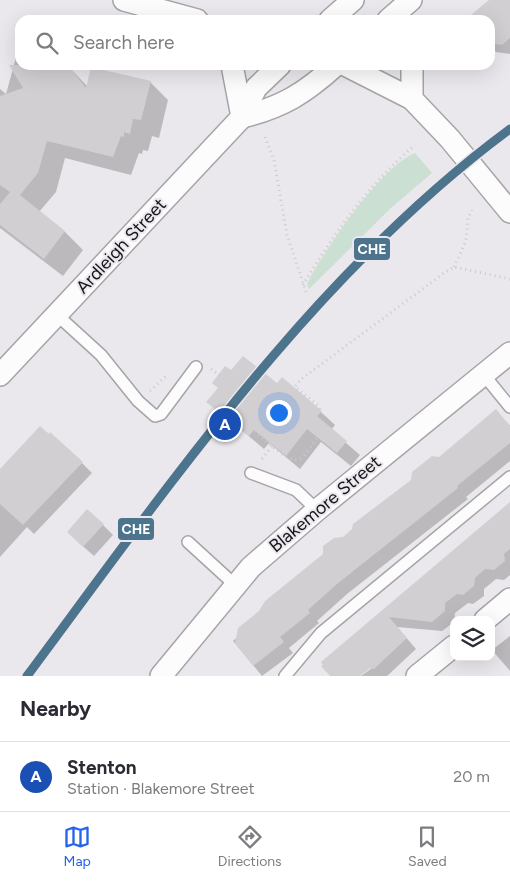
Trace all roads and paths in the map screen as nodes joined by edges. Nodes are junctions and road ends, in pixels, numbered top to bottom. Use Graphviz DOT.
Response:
graph roads {
  1 [pos="124,0"];
  2 [pos="353,0"];
  3 [pos="178,15"];
  4 [pos="336,15"];
  5 [pos="233,70"];
  6 [pos="275,70"];
  7 [pos="330,70"];
  8 [pos="355,70"];
  9 [pos="412,70"];
  10 [pos="412,99"];
  11 [pos="242,117"];
  12 [pos="266,136"];
  13 [pos="416,145"];
  14 [pos="472,210"];
  15 [pos="510,212"];
  16 [pos="454,267"];
  17 [pos="510,280"];
  18 [pos="303,285"];
  19 [pos="306,292"];
  20 [pos="56,314"];
  21 [pos="510,353"];
  22 [pos="196,367"];
  23 [pos="0,374"];
  24 [pos="484,375"];
  25 [pos="510,407"];
  26 [pos="320,409"];
  27 [pos="255,431"];
  28 [pos="317,438"];
  29 [pos="251,473"];
  30 [pos="510,477"];
  31 [pos="317,510"];
  32 [pos="188,542"];
  33 [pos="235,585"];
  34 [pos="510,599"];
  35 [pos="490,616"];
  36 [pos="450,649"];
  37 [pos="161,676"];
  38 [pos="285,676"];
  39 [pos="417,676"];
  1 -- 3 [label="street"];
  2 -- 4 [label="street"];
  5 -- 11 [label="street"];
  6 -- 11 [label="street, Ardleigh Street"];
  7 -- 11 [label="street"];
  8 -- 10 [label="street"];
  9 -- 10 [label="street"];
  10 -- 15 [label="street"];
  11 -- 20 [label="street, Ardleigh Street"];
  12 -- 18 [label="path"];
  13 -- 18 [label="path"];
  14 -- 16 [label="path"];
  16 -- 17 [label="path"];
  16 -- 26 [label="path"];
  18 -- 19 [label="path"];
  20 -- 22 [label="lane"];
  20 -- 23 [label="street, Ardleigh Street"];
  21 -- 24 [label="street, Blakemore Street"];
  24 -- 25 [label="lane"];
  24 -- 31 [label="street, Blakemore Street"];
  27 -- 28 [label="path"];
  29 -- 31 [label="lane"];
  30 -- 38 [label="lane"];
  31 -- 33 [label="street, Blakemore Street"];
  32 -- 33 [label="lane"];
  33 -- 37 [label="street, Blakemore Street"];
  34 -- 35 [label="street"];
  36 -- 39 [label="street"];
}
